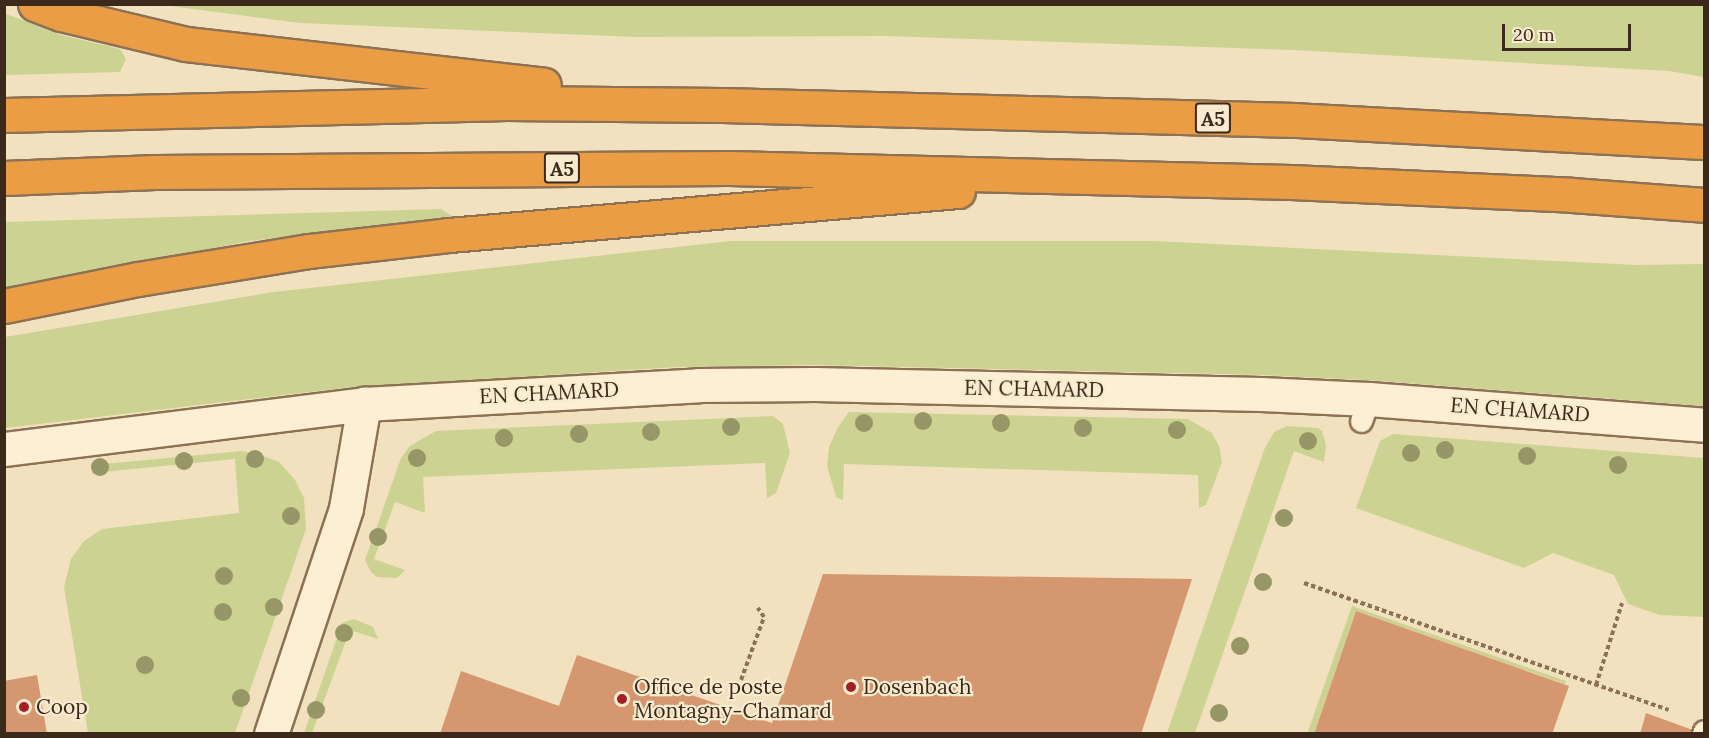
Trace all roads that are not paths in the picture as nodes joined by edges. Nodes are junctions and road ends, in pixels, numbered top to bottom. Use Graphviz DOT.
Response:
graph roads {
  1 [pos="35,4"];
  2 [pos="722,105"];
  3 [pos="4,115"];
  4 [pos="1704,142"];
  5 [pos="1119,177"];
  6 [pos="4,178"];
  7 [pos="1704,205"];
  8 [pos="4,306"];
  9 [pos="364,404"];
  10 [pos="1704,425"];
  11 [pos="4,449"];
  12 [pos="271,734"];
  1 -- 2 [label="highway"];
  2 -- 3 [label="highway, A5"];
  2 -- 4 [label="highway, A5"];
  5 -- 6 [label="highway, A5"];
  5 -- 7 [label="highway, A5"];
  5 -- 8 [label="highway"];
  9 -- 10 [label="street, EN CHAMARD"];
  9 -- 11 [label="street, EN CHAMARD"];
  9 -- 12 [label="street"];
}
